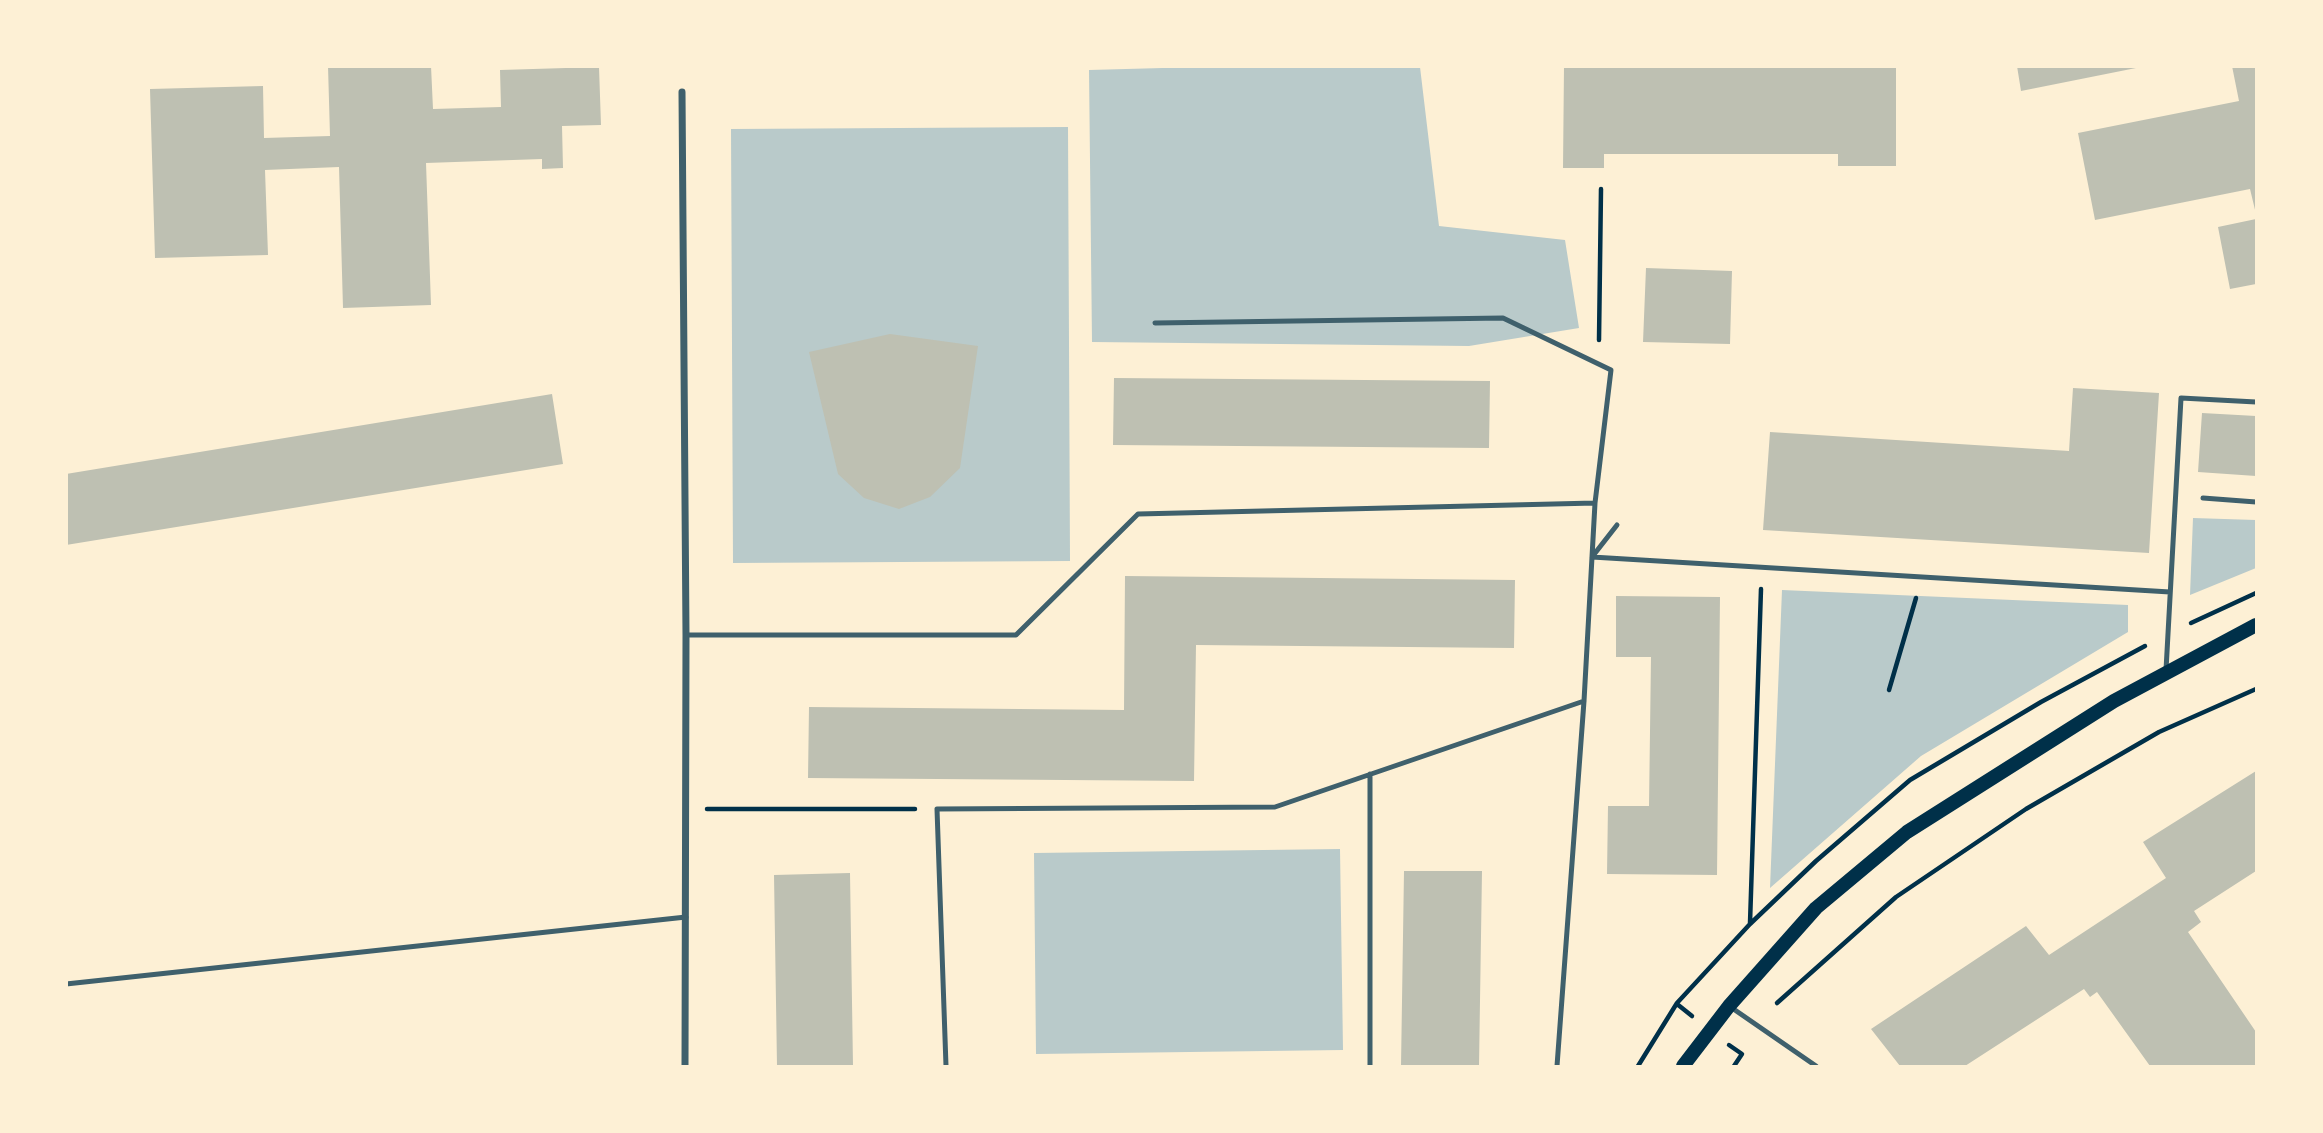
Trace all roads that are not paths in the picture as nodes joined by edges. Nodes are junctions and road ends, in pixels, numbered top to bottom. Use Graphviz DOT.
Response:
graph roads {
  1 [pos="682,93"];
  2 [pos="1155,323"];
  3 [pos="2256,402"];
  4 [pos="2203,498"];
  5 [pos="2256,502"];
  6 [pos="1595,503"];
  7 [pos="1617,525"];
  8 [pos="1592,557"];
  9 [pos="2171,592"];
  10 [pos="2256,625"];
  11 [pos="686,635"];
  12 [pos="2166,673"];
  13 [pos="1584,701"];
  14 [pos="1370,775"];
  15 [pos="686,917"];
  16 [pos="66,984"];
  17 [pos="1729,1006"];
  18 [pos="685,1066"];
  19 [pos="946,1066"];
  20 [pos="1370,1066"];
  21 [pos="1557,1066"];
  22 [pos="1683,1066"];
  23 [pos="1816,1066"];
  1 -- 11 [label="street"];
  2 -- 6 [label="lane"];
  3 -- 9 [label="lane"];
  4 -- 5 [label="lane"];
  6 -- 8 [label="lane"];
  6 -- 11 [label="lane"];
  7 -- 8 [label="lane"];
  8 -- 9 [label="lane"];
  8 -- 13 [label="lane"];
  9 -- 12 [label="lane"];
  10 -- 12 [label="main road"];
  11 -- 15 [label="street"];
  12 -- 17 [label="main road"];
  13 -- 14 [label="lane"];
  13 -- 21 [label="lane"];
  14 -- 19 [label="lane"];
  14 -- 20 [label="lane"];
  15 -- 16 [label="lane"];
  15 -- 18 [label="street"];
  17 -- 22 [label="main road"];
  17 -- 23 [label="lane"];
}
